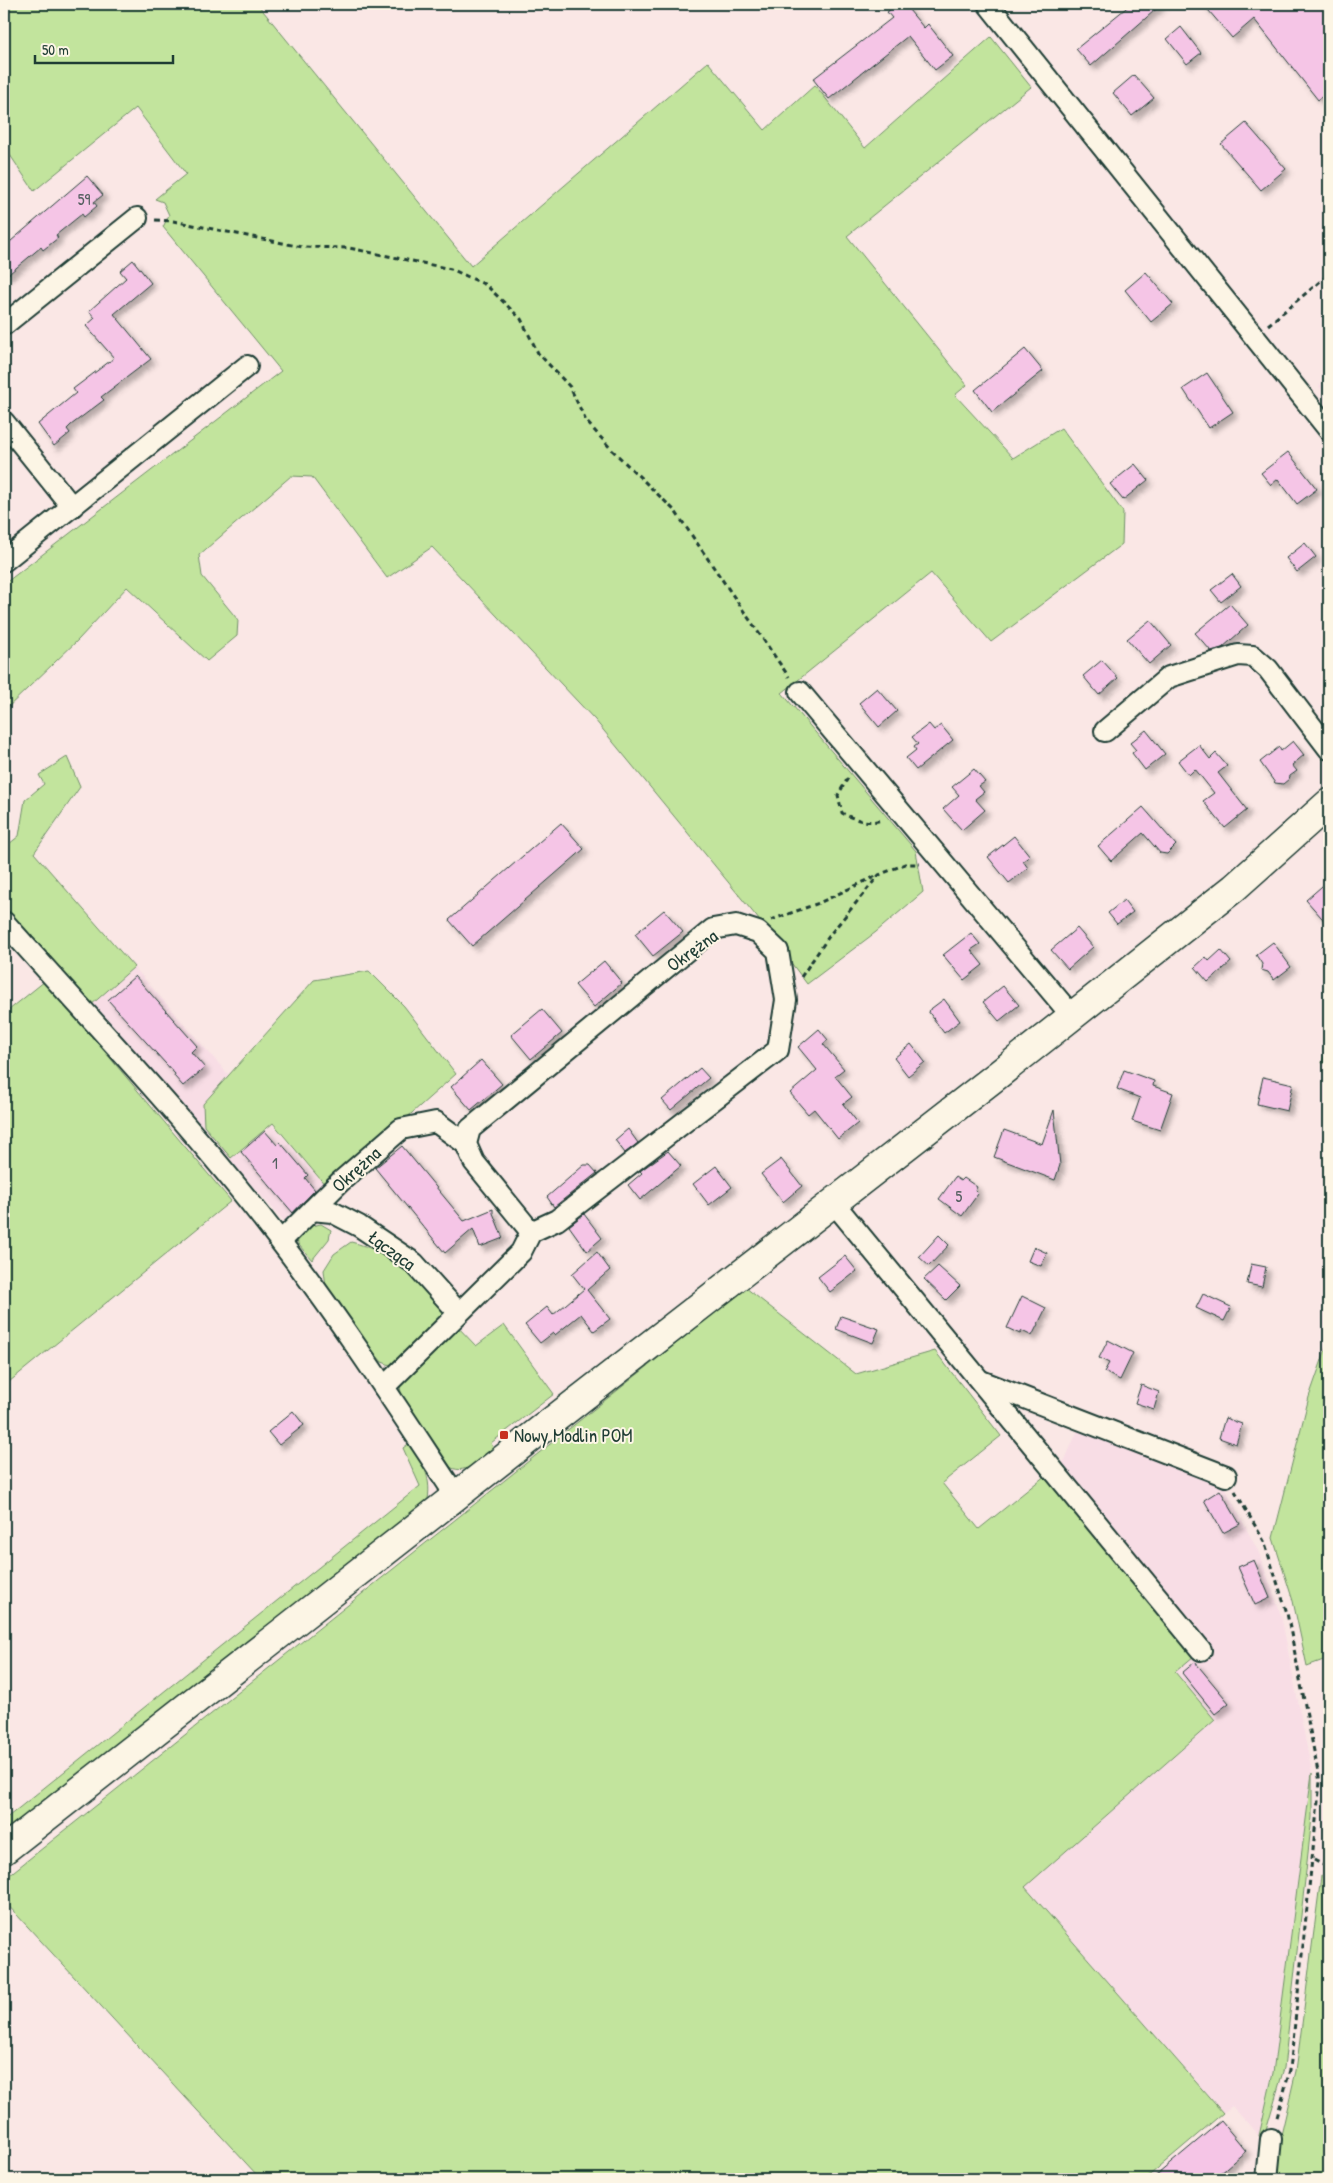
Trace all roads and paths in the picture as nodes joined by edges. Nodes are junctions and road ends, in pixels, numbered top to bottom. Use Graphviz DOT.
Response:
graph roads {
  1 [pos="988,4"];
  2 [pos="137,218"];
  3 [pos="1329,274"];
  4 [pos="4,325"];
  5 [pos="1254,336"];
  6 [pos="247,366"];
  7 [pos="4,422"];
  8 [pos="1329,430"];
  9 [pos="72,507"];
  10 [pos="4,562"];
  11 [pos="800,692"];
  12 [pos="1106,731"];
  13 [pos="1329,749"];
  14 [pos="863,767"];
  15 [pos="1329,803"];
  16 [pos="901,813"];
  17 [pos="944,864"];
  18 [pos="879,875"];
  19 [pos="4,922"];
  20 [pos="748,929"];
  21 [pos="786,1000"];
  22 [pos="1072,1016"];
  23 [pos="466,1144"];
  24 [pos="833,1202"];
  25 [pos="312,1210"];
  26 [pos="531,1232"];
  27 [pos="281,1241"];
  28 [pos="458,1312"];
  29 [pos="980,1381"];
  30 [pos="384,1386"];
  31 [pos="1226,1476"];
  32 [pos="456,1496"];
  33 [pos="1201,1650"];
  34 [pos="4,1850"];
  35 [pos="1314,1860"];
  36 [pos="1329,1868"];
  37 [pos="1271,2139"];
  38 [pos="1267,2179"];
  1 -- 5 [label="street"];
  2 -- 4 [label="street"];
  2 -- 11 [label="path"];
  3 -- 5 [label="path"];
  5 -- 8 [label="street"];
  6 -- 9 [label="street"];
  7 -- 9 [label="street"];
  9 -- 10 [label="street"];
  11 -- 14 [label="street"];
  12 -- 13 [label="street"];
  14 -- 16 [label="street"];
  14 -- 16 [label="path"];
  15 -- 22 [label="street"];
  16 -- 17 [label="street"];
  17 -- 18 [label="path"];
  17 -- 22 [label="street"];
  18 -- 20 [label="path"];
  18 -- 21 [label="path"];
  19 -- 27 [label="street"];
  20 -- 21 [label="street, Okrężna"];
  20 -- 23 [label="street, Okrężna"];
  21 -- 26 [label="street, Okrężna"];
  22 -- 24 [label="street"];
  23 -- 25 [label="street, Okrężna"];
  23 -- 26 [label="street, Okrężna"];
  24 -- 29 [label="street"];
  24 -- 32 [label="street"];
  25 -- 27 [label="street, Okrężna"];
  25 -- 28 [label="street, Łącząca"];
  26 -- 28 [label="street"];
  27 -- 30 [label="street"];
  28 -- 30 [label="street"];
  29 -- 31 [label="street"];
  29 -- 33 [label="street"];
  30 -- 32 [label="street"];
  31 -- 35 [label="path"];
  32 -- 34 [label="street"];
  35 -- 36 [label="path"];
  35 -- 37 [label="path"];
  37 -- 38 [label="street"];
}
